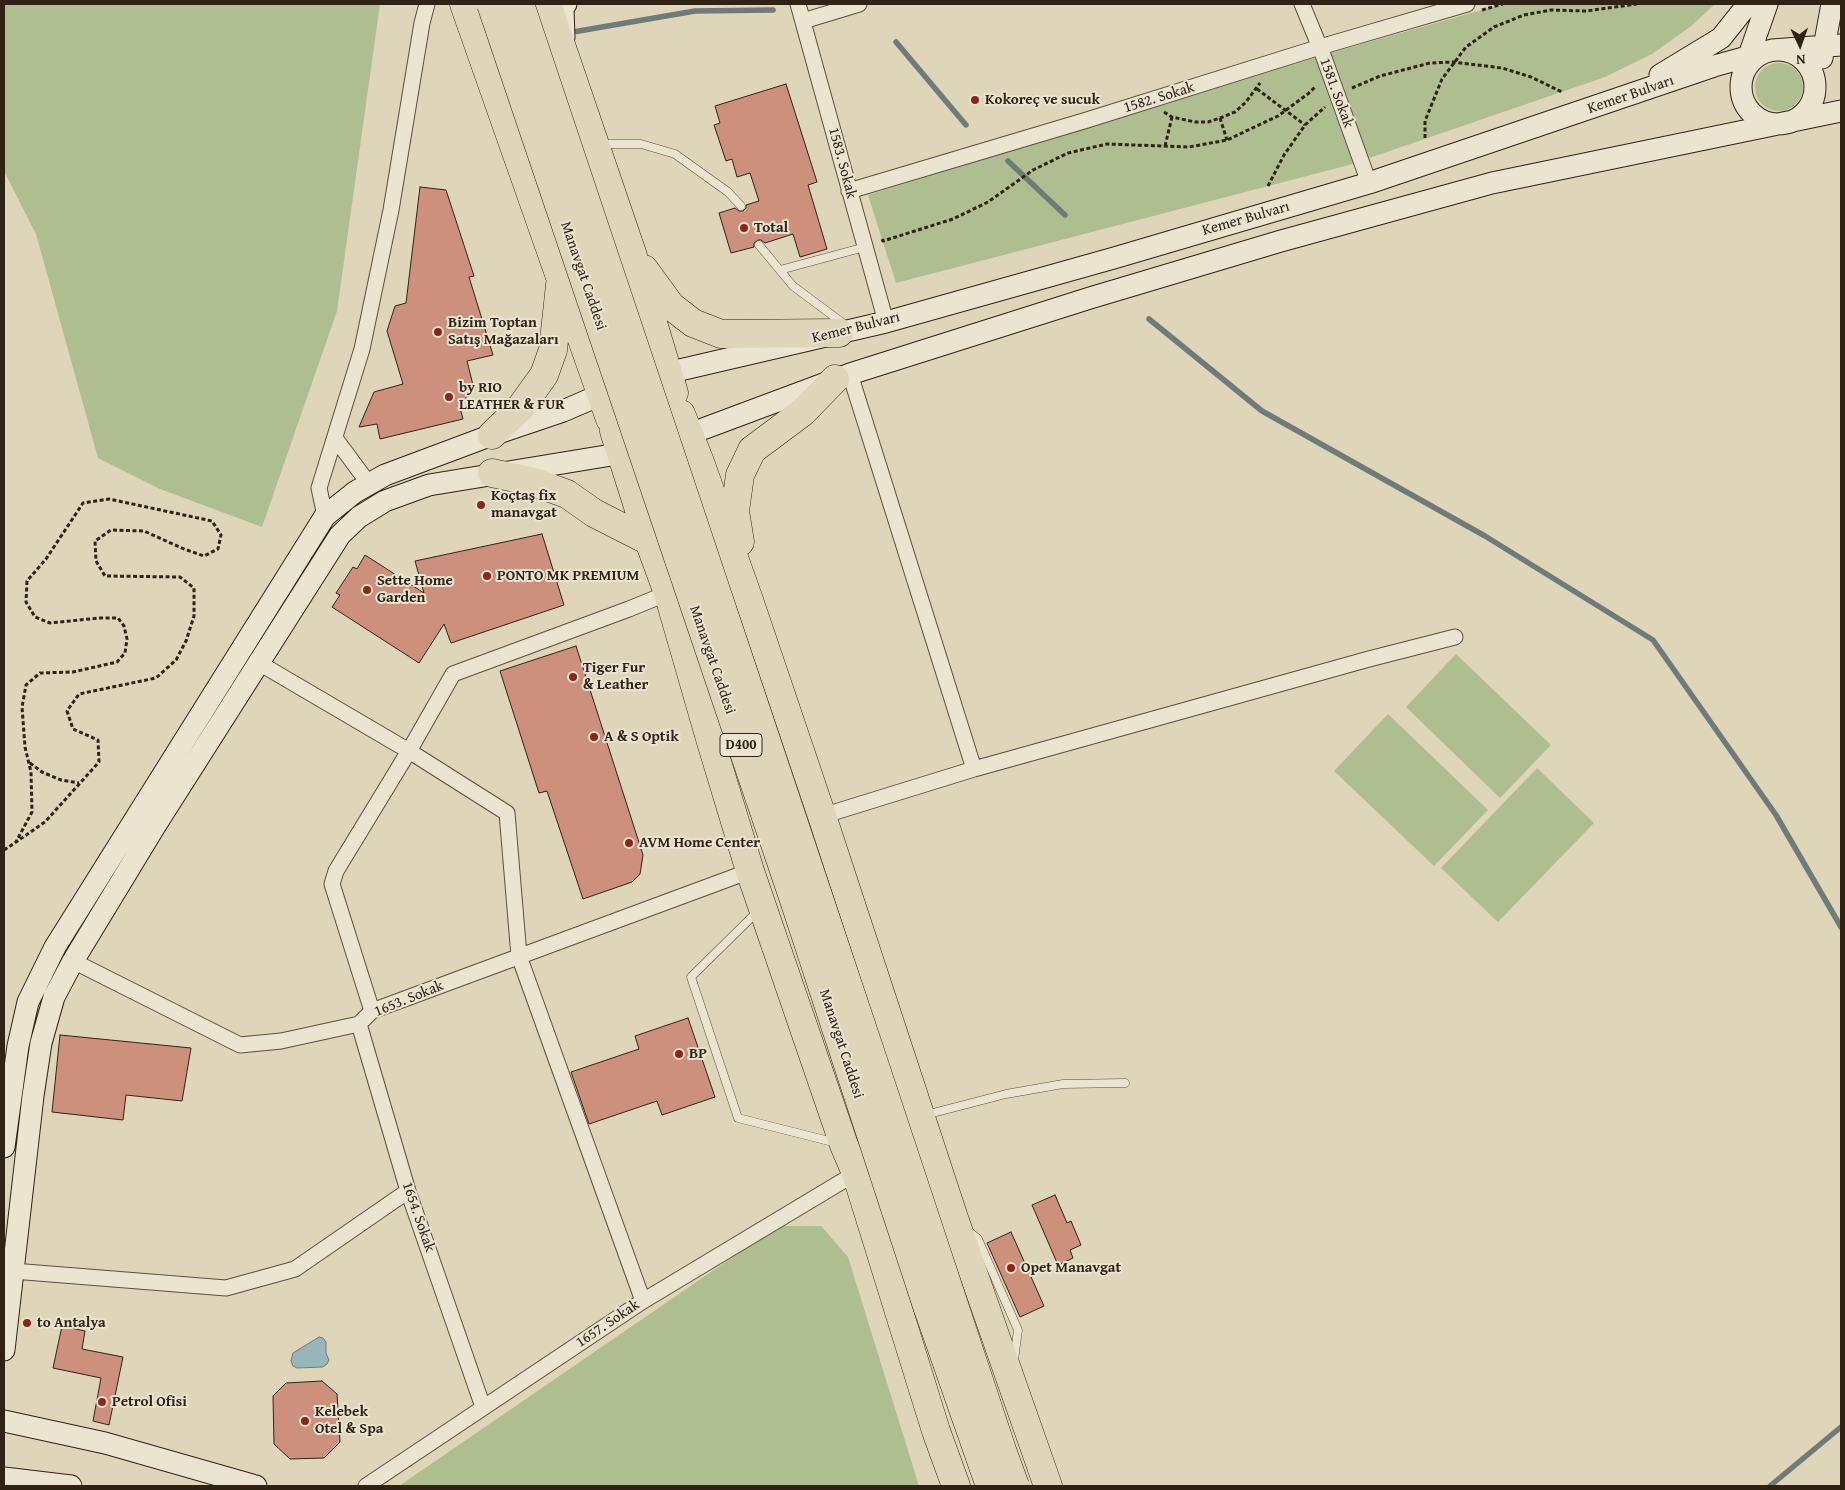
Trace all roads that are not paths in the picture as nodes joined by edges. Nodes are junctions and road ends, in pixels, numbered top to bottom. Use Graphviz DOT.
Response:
graph roads {
  1 [pos="427,4"];
  2 [pos="464,4"];
  3 [pos="491,4"];
  4 [pos="520,4"];
  5 [pos="547,4"];
  6 [pos="566,4"];
  7 [pos="798,4"];
  8 [pos="859,4"];
  9 [pos="1302,4"];
  10 [pos="1467,4"];
  11 [pos="1748,4"];
  12 [pos="1768,4"];
  13 [pos="1832,4"];
  14 [pos="803,20"];
  15 [pos="1833,45"];
  16 [pos="1320,47"];
  17 [pos="564,50"];
  18 [pos="1772,50"];
  19 [pos="1746,65"];
  20 [pos="1816,92"];
  21 [pos="1626,96"];
  22 [pos="1841,111"];
  23 [pos="1784,124"];
  24 [pos="596,144"];
  25 [pos="1369,183"];
  26 [pos="849,190"];
  27 [pos="741,206"];
  28 [pos="759,245"];
  29 [pos="865,247"];
  30 [pos="632,253"];
  31 [pos="780,270"];
  32 [pos="561,278"];
  33 [pos="886,322"];
  34 [pos="845,332"];
  35 [pos="842,377"];
  36 [pos="646,413"];
  37 [pos="492,435"];
  38 [pos="334,438"];
  39 [pos="492,473"];
  40 [pos="369,484"];
  41 [pos="326,516"];
  42 [pos="649,541"];
  43 [pos="668,593"];
  44 [pos="749,600"];
  45 [pos="1455,637"];
  46 [pos="259,663"];
  47 [pos="409,751"];
  48 [pos="974,770"];
  49 [pos="822,816"];
  50 [pos="750,871"];
  51 [pos="763,906"];
  52 [pos="519,956"];
  53 [pos="73,961"];
  54 [pos="372,1011"];
  55 [pos="359,1024"];
  56 [pos="41,1043"];
  57 [pos="11,1049"];
  58 [pos="1125,1083"];
  59 [pos="8,1090"];
  60 [pos="33,1096"];
  61 [pos="921,1116"];
  62 [pos="844,1145"];
  63 [pos="4,1147"];
  64 [pos="856,1173"];
  65 [pos="408,1191"];
  66 [pos="13,1271"];
  67 [pos="643,1300"];
  68 [pos="4,1350"];
  69 [pos="483,1407"];
  70 [pos="4,1422"];
  71 [pos="936,1431"];
  72 [pos="4,1478"];
  73 [pos="55,1485"];
  74 [pos="256,1486"];
  75 [pos="366,1486"];
  76 [pos="949,1486"];
  77 [pos="956,1486"];
  78 [pos="990,1486"];
  79 [pos="1015,1486"];
  80 [pos="1048,1486"];
  1 -- 38 [label="street"];
  2 -- 32 [label="highway"];
  3 -- 78 [label="highway, Manavgat Caddesi / D400, bridge"];
  4 -- 79 [label="highway, Manavgat Caddesi / D400, bridge"];
  5 -- 17 [label="highway"];
  6 -- 17 [label="main road"];
  7 -- 14 [label="street, 1583. Sokak"];
  8 -- 14 [label="street"];
  9 -- 16 [label="street, 1581. Sokak"];
  10 -- 16 [label="street, 1582. Sokak"];
  11 -- 21 [label="main road"];
  12 -- 19 [label="main road"];
  13 -- 15 [label="main road"];
  14 -- 26 [label="street, 1583. Sokak"];
  15 -- 18 [label="main road, Kemer Bulvarı"];
  15 -- 20 [label="main road"];
  16 -- 25 [label="street, 1581. Sokak"];
  16 -- 26 [label="street, 1582. Sokak"];
  17 -- 24 [label="highway"];
  18 -- 19 [label="main road, Kemer Bulvarı"];
  18 -- 20 [label="main road"];
  19 -- 21 [label="main road, Kemer Bulvarı"];
  19 -- 23 [label="main road"];
  20 -- 23 [label="main road"];
  21 -- 25 [label="main road, Kemer Bulvarı"];
  22 -- 23 [label="main road, Kemer Bulvarı"];
  23 -- 35 [label="main road, Kemer Bulvarı"];
  24 -- 27 [label="lane"];
  24 -- 30 [label="highway"];
  25 -- 33 [label="main road, Kemer Bulvarı"];
  26 -- 29 [label="street, 1583. Sokak"];
  28 -- 31 [label="lane"];
  29 -- 31 [label="lane"];
  29 -- 33 [label="street, 1583. Sokak"];
  30 -- 34 [label="highway"];
  30 -- 36 [label="highway"];
  31 -- 34 [label="lane"];
  32 -- 36 [label="highway"];
  32 -- 37 [label="highway"];
  33 -- 34 [label="main road, Kemer Bulvarı"];
  34 -- 36 [label="main road, Kemer Bulvarı"];
  35 -- 36 [label="main road, Kemer Bulvarı"];
  35 -- 44 [label="highway"];
  35 -- 48 [label="street"];
  36 -- 37 [label="main road"];
  36 -- 39 [label="main road"];
  36 -- 42 [label="highway"];
  36 -- 44 [label="highway"];
  37 -- 40 [label="main road"];
  38 -- 40 [label="street"];
  38 -- 41 [label="street"];
  39 -- 42 [label="highway"];
  39 -- 46 [label="main road"];
  40 -- 41 [label="main road"];
  41 -- 57 [label="main road"];
  42 -- 43 [label="highway"];
  43 -- 47 [label="street"];
  43 -- 50 [label="highway"];
  44 -- 49 [label="highway"];
  45 -- 48 [label="street"];
  46 -- 47 [label="street"];
  46 -- 53 [label="main road"];
  47 -- 52 [label="street"];
  47 -- 54 [label="street"];
  48 -- 49 [label="street"];
  49 -- 61 [label="highway"];
  50 -- 51 [label="highway"];
  50 -- 52 [label="street, 1653. Sokak"];
  51 -- 62 [label="highway"];
  51 -- 62 [label="lane"];
  52 -- 54 [label="street, 1653. Sokak"];
  52 -- 67 [label="street"];
  53 -- 55 [label="street, 1653. Sokak"];
  53 -- 56 [label="main road"];
  54 -- 55 [label="street, 1653. Sokak"];
  55 -- 65 [label="street, 1654. Sokak"];
  56 -- 57 [label="street"];
  56 -- 60 [label="main road"];
  57 -- 59 [label="main road"];
  58 -- 61 [label="lane"];
  59 -- 60 [label="street"];
  59 -- 63 [label="main road"];
  60 -- 66 [label="main road"];
  61 -- 80 [label="highway"];
  62 -- 64 [label="highway"];
  64 -- 67 [label="street, 1657. Sokak"];
  64 -- 71 [label="highway"];
  65 -- 66 [label="street"];
  65 -- 69 [label="street, 1654. Sokak"];
  66 -- 68 [label="main road"];
  67 -- 69 [label="street, 1657. Sokak"];
  69 -- 75 [label="street, 1657. Sokak"];
  70 -- 74 [label="main road"];
  71 -- 76 [label="highway"];
  71 -- 77 [label="highway"];
  72 -- 73 [label="main road"];
}
